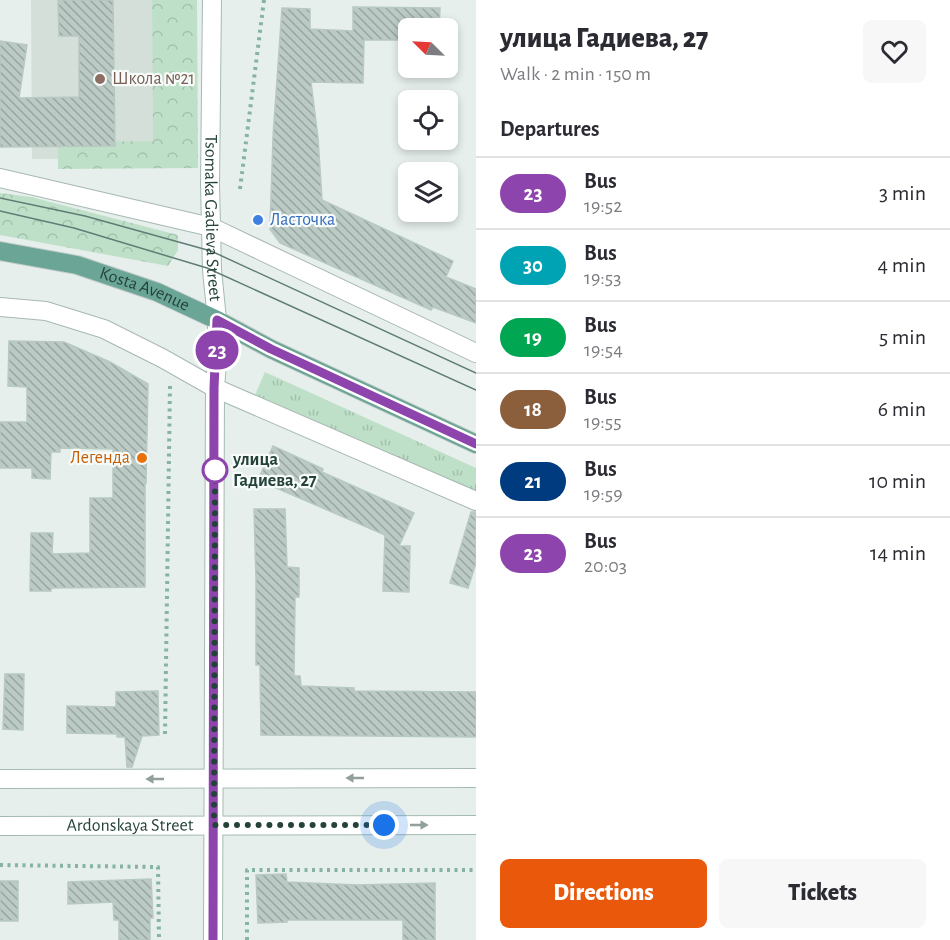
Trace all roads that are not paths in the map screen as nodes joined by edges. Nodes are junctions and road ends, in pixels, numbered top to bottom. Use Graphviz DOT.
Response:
graph roads {
  1 [pos="212,0"];
  2 [pos="5,178"];
  3 [pos="211,227"];
  4 [pos="0,251"];
  5 [pos="0,308"];
  6 [pos="217,320"];
  7 [pos="476,353"];
  8 [pos="214,388"];
  9 [pos="476,444"];
  10 [pos="476,501"];
  11 [pos="476,778"];
  12 [pos="0,779"];
  13 [pos="214,779"];
  14 [pos="214,825"];
  15 [pos="476,825"];
  16 [pos="0,826"];
  17 [pos="213,940"];
  1 -- 3 [label="main road, Tsomaka Gadieva Street"];
  2 -- 3 [label="main road"];
  3 -- 6 [label="main road, Tsomaka Gadieva Street"];
  3 -- 7 [label="main road"];
  4 -- 6 [label="main road, Kosta Avenue"];
  5 -- 8 [label="main road"];
  6 -- 8 [label="main road, Tsomaka Gadieva Street"];
  6 -- 9 [label="main road, Kosta Avenue"];
  8 -- 10 [label="main road"];
  8 -- 13 [label="main road, Tsomaka Gadieva Street"];
  11 -- 13 [label="main road, one-way"];
  13 -- 12 [label="main road, one-way"];
  13 -- 14 [label="main road, Tsomaka Gadieva Street"];
  14 -- 15 [label="main road, Ardonskaya Street, one-way"];
  14 -- 16 [label="main road, Ardonskaya Street"];
  14 -- 17 [label="main road, Tsomaka Gadieva Street"];
}
